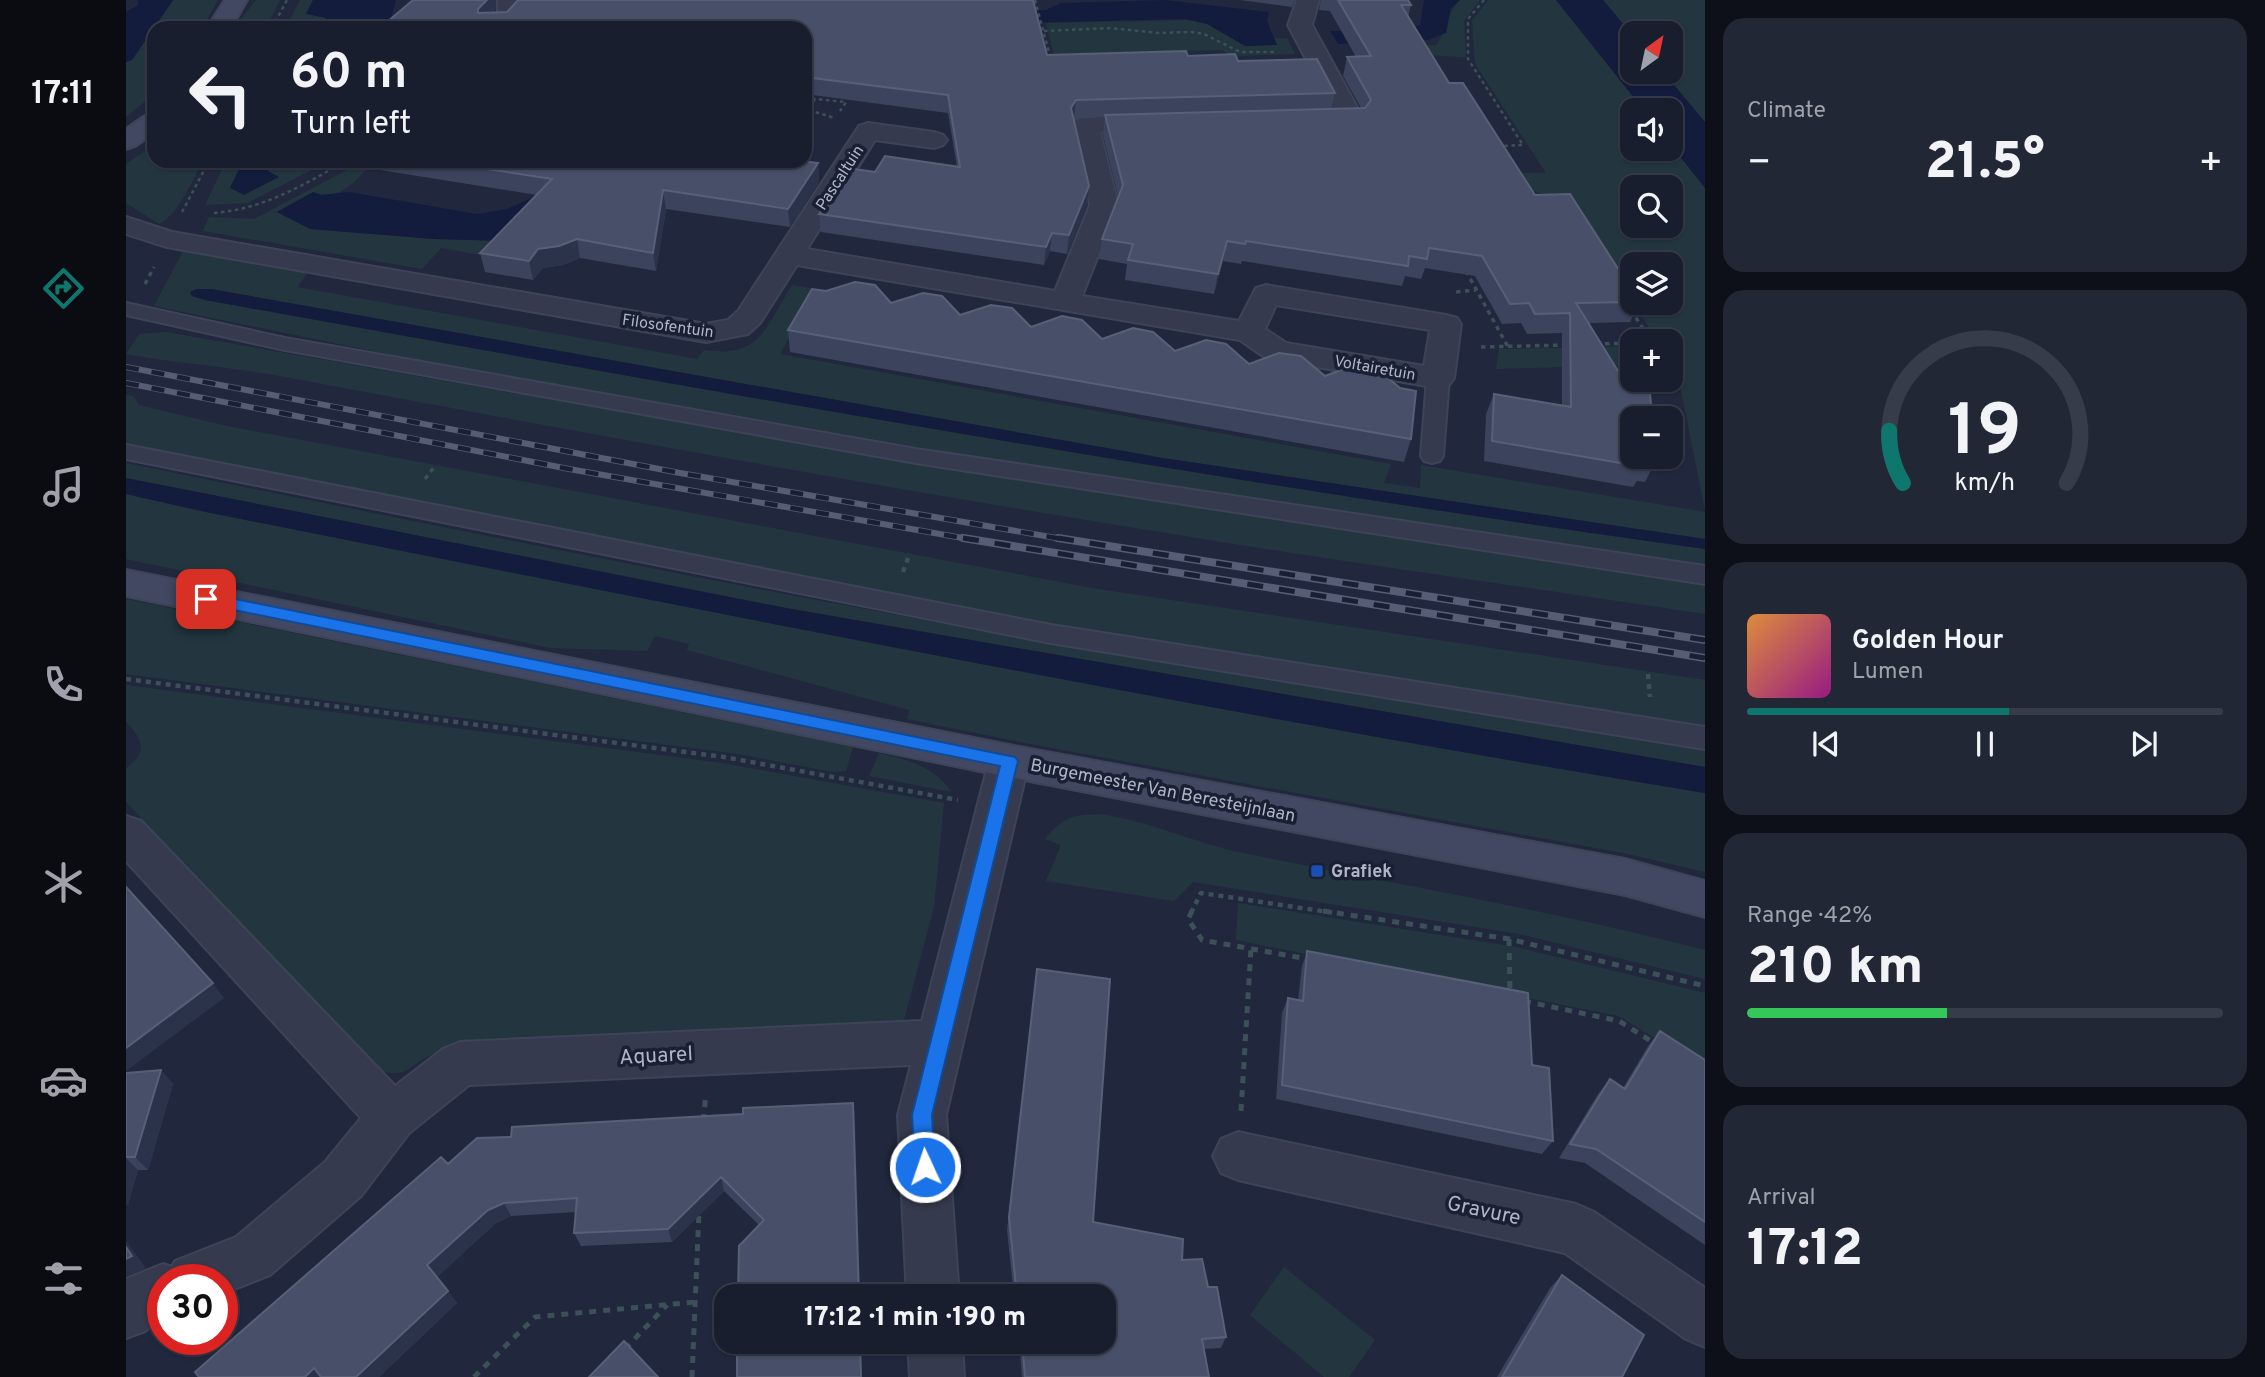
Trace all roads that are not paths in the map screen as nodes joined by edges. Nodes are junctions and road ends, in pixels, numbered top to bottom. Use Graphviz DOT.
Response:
graph roads {
  1 [pos="236,0"];
  2 [pos="510,0"];
  3 [pos="1308,0"];
  4 [pos="223,21"];
  5 [pos="504,21"];
  6 [pos="1281,121"];
  7 [pos="1187,122"];
  8 [pos="147,126"];
  9 [pos="126,141"];
  10 [pos="934,141"];
  11 [pos="126,225"];
  12 [pos="789,255"];
  13 [pos="1065,302"];
  14 [pos="126,309"];
  15 [pos="1249,332"];
  16 [pos="1438,378"];
  17 [pos="126,452"];
  18 [pos="1432,456"];
  19 [pos="1705,575"];
  20 [pos="126,583"];
  21 [pos="1705,738"];
  22 [pos="1009,761"];
  23 [pos="126,832"];
  24 [pos="1705,899"];
  25 [pos="939,1042"];
  26 [pos="392,1117"];
  27 [pos="1238,1156"];
  28 [pos="234,1264"];
  29 [pos="932,1284"];
  30 [pos="147,1296"];
  31 [pos="126,1312"];
  32 [pos="1705,1320"];
  33 [pos="936,1354"];
  34 [pos="937,1377"];
  1 -- 4 [label="main road"];
  2 -- 5 [label="street"];
  3 -- 6 [label="street"];
  7 -- 13 [label="street"];
  8 -- 9 [label="main road"];
  10 -- 12 [label="street, Pascaltuin"];
  11 -- 12 [label="street, Filosofentuin"];
  12 -- 13 [label="street"];
  13 -- 15 [label="street, Voltairetuin"];
  14 -- 19 [label="lane"];
  15 -- 16 [label="street, Voltairetuin"];
  15 -- 16 [label="street, Voltairetuin"];
  16 -- 18 [label="lane"];
  17 -- 21 [label="lane"];
  20 -- 22 [label="main road, Burgemeester Van Beresteijnlaan"];
  22 -- 24 [label="main road, Burgemeester Van Beresteijnlaan"];
  22 -- 25 [label="street"];
  23 -- 26 [label="street"];
  25 -- 26 [label="street, Aquarel"];
  25 -- 29 [label="street"];
  26 -- 28 [label="street, Aquarel"];
  27 -- 32 [label="street, Gravure"];
  30 -- 31 [label="street"];
  33 -- 34 [label="street"];
}
